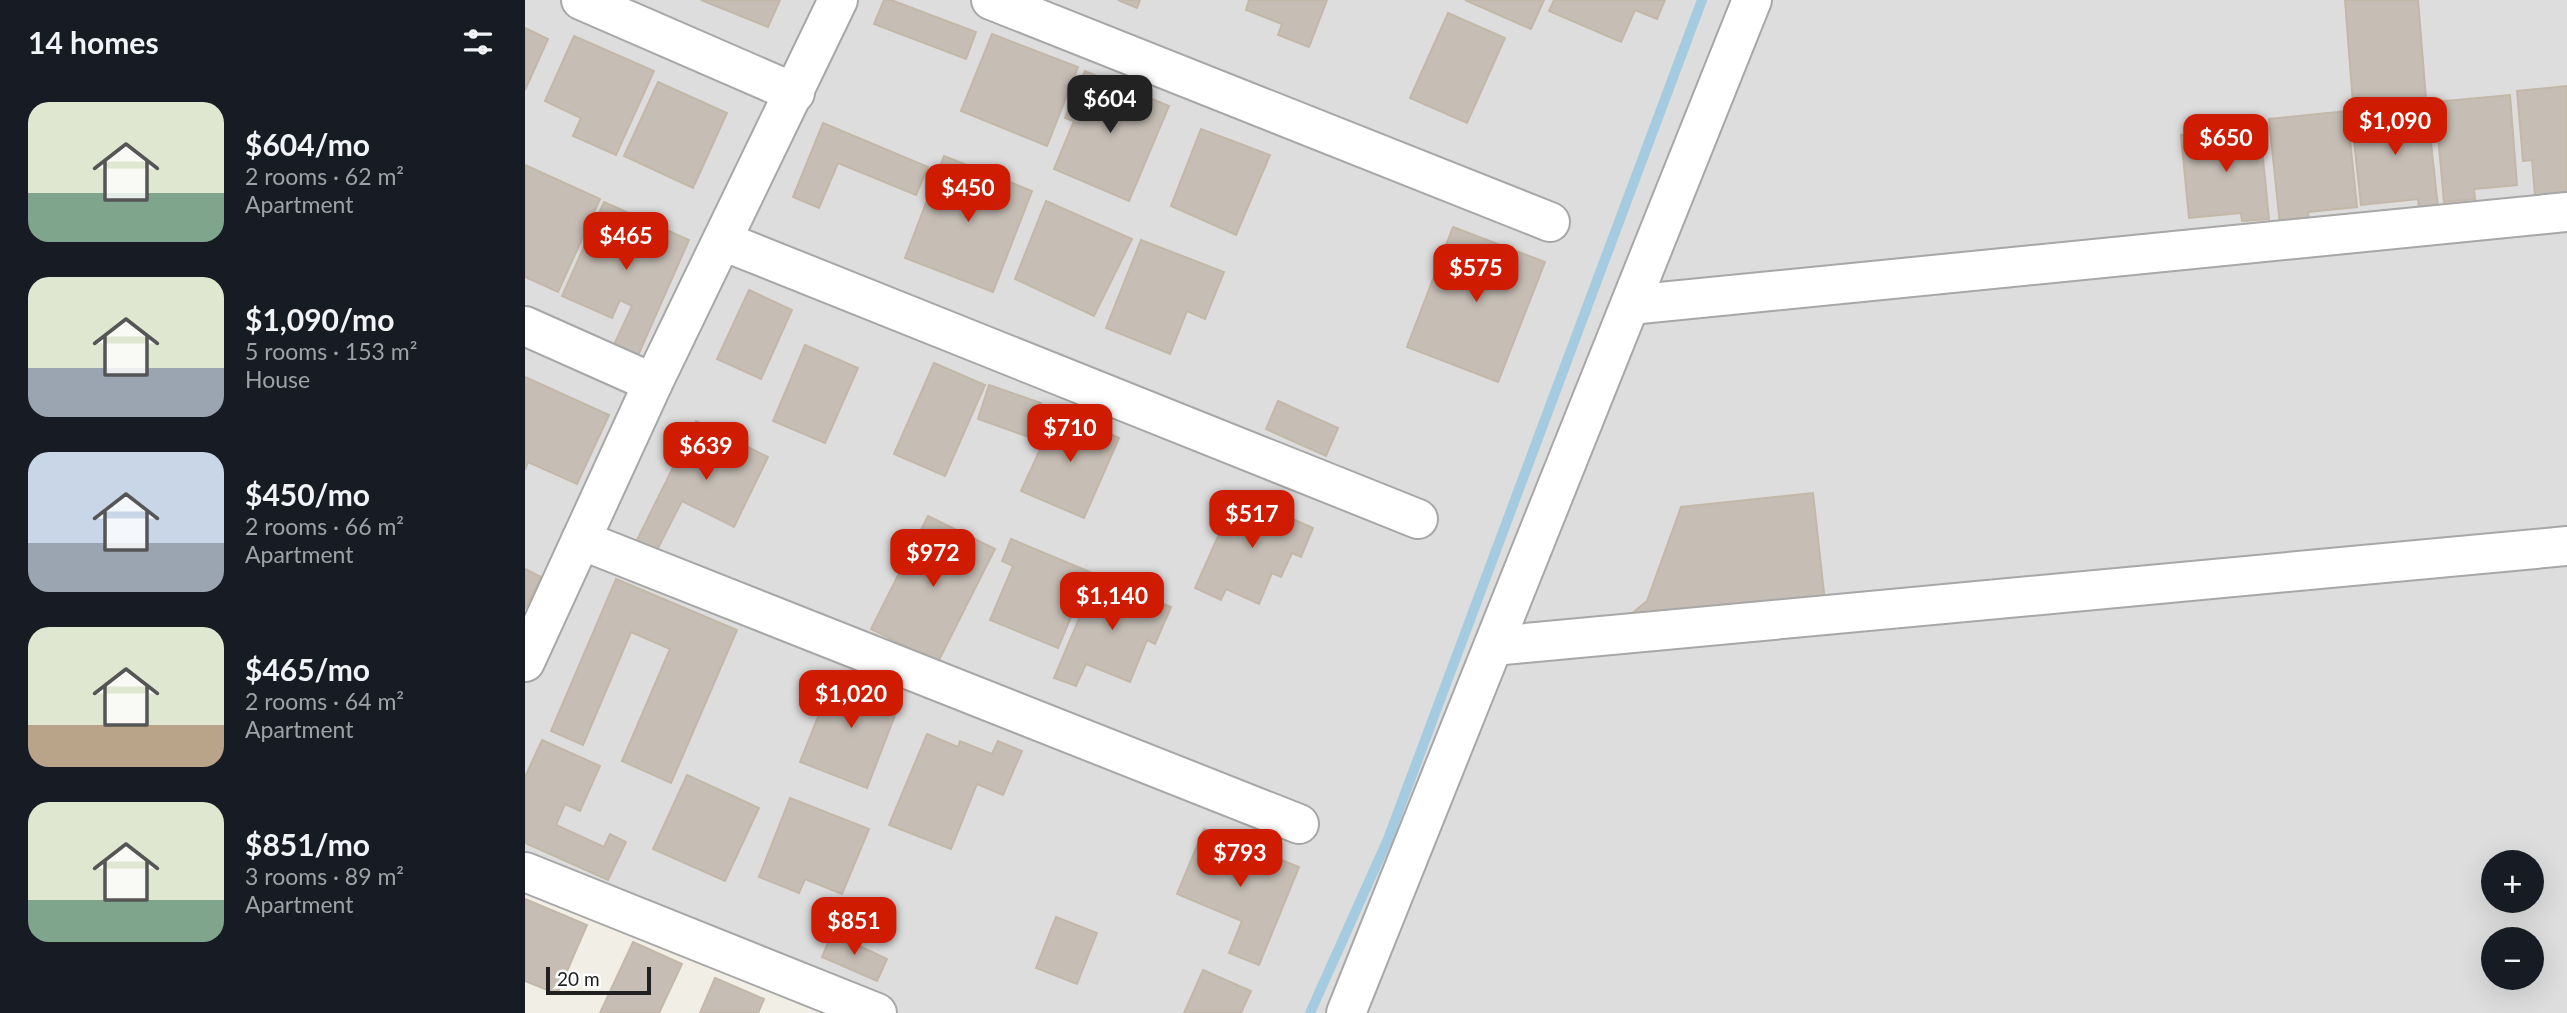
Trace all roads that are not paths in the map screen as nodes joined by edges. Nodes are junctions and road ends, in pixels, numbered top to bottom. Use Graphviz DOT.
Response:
graph roads {
  1 [pos="581,0"];
  2 [pos="838,0"];
  3 [pos="991,0"];
  4 [pos="1752,0"];
  5 [pos="795,93"];
  6 [pos="2567,212"];
  7 [pos="1550,222"];
  8 [pos="723,242"];
  9 [pos="1630,305"];
  10 [pos="525,326"];
  11 [pos="653,383"];
  12 [pos="1418,519"];
  13 [pos="581,540"];
  14 [pos="2567,546"];
  15 [pos="1494,646"];
  16 [pos="525,662"];
  17 [pos="1299,824"];
  18 [pos="525,872"];
  19 [pos="877,1013"];
  20 [pos="1346,1013"];
  1 -- 5 [label="street"];
  2 -- 5 [label="street"];
  3 -- 7 [label="street"];
  4 -- 9 [label="street"];
  5 -- 8 [label="street"];
  6 -- 9 [label="street"];
  8 -- 11 [label="street"];
  8 -- 12 [label="street"];
  9 -- 15 [label="street"];
  10 -- 11 [label="street"];
  11 -- 13 [label="street"];
  13 -- 16 [label="street"];
  13 -- 17 [label="street"];
  14 -- 15 [label="street"];
  15 -- 20 [label="street"];
  18 -- 19 [label="street"];
}
